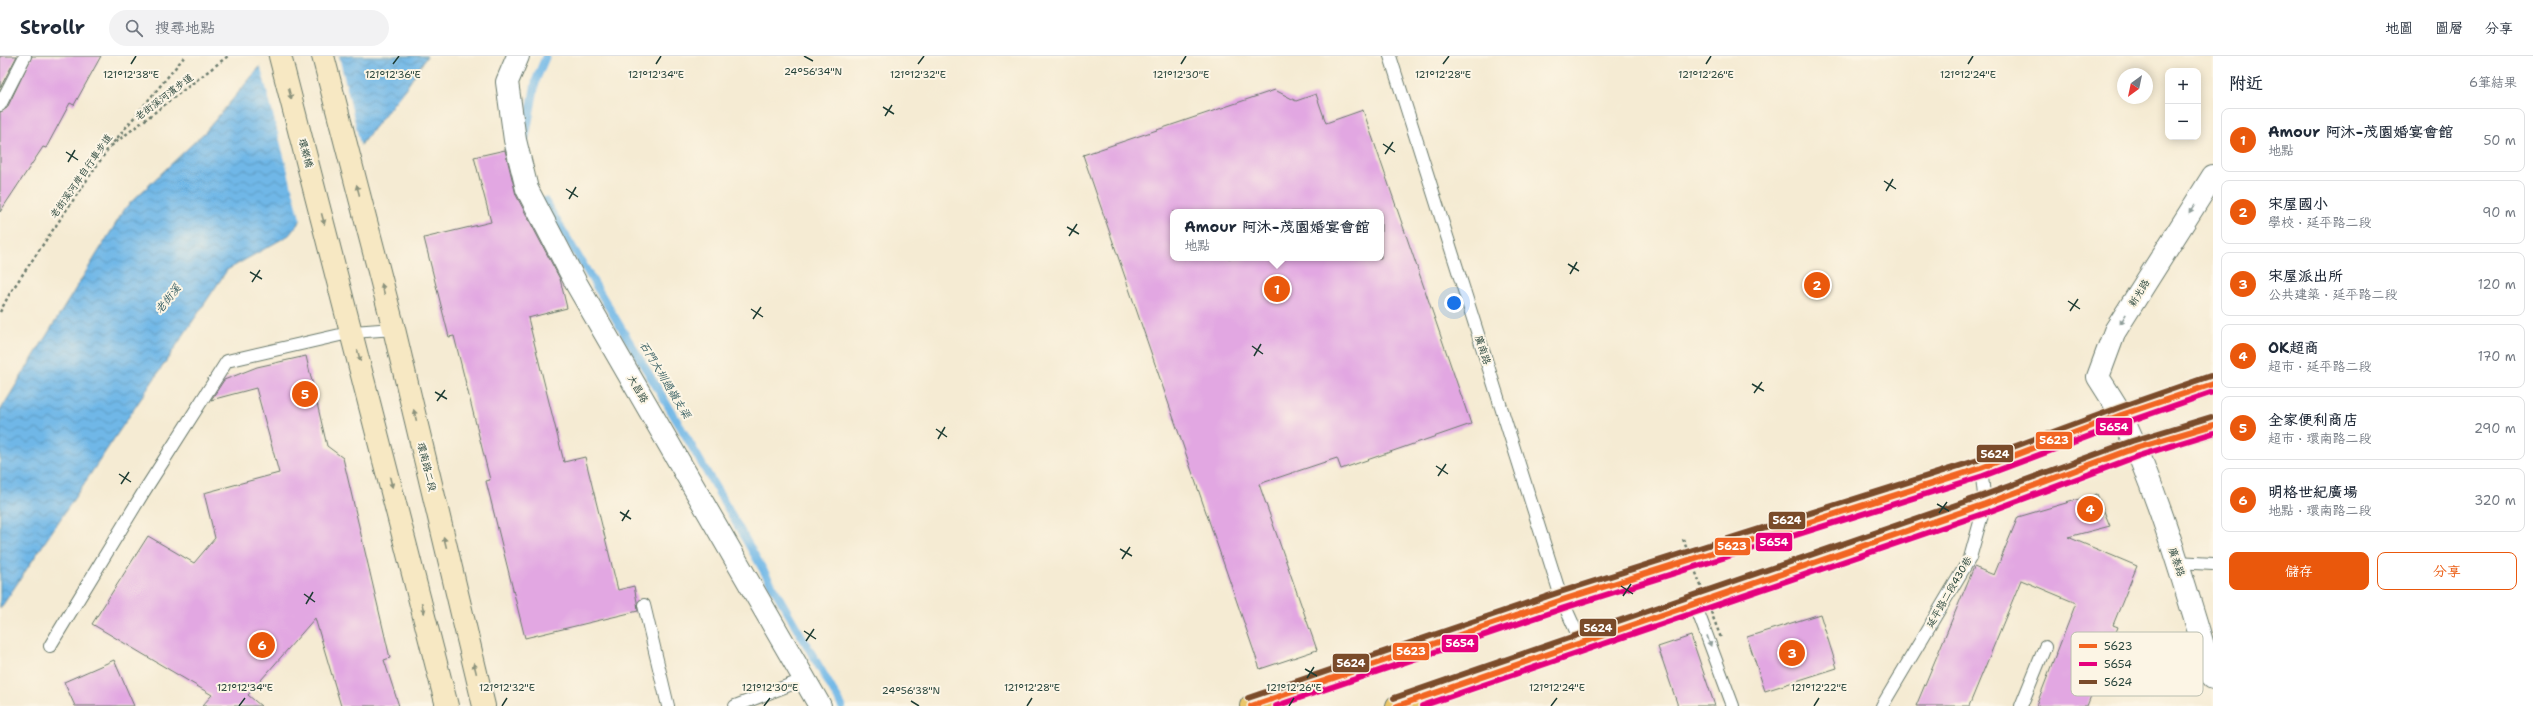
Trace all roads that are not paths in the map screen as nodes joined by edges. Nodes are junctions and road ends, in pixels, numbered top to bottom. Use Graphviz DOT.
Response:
graph roads {
  1 [pos="25,56"];
  2 [pos="280,56"];
  3 [pos="323,56"];
  4 [pos="518,56"];
  5 [pos="1390,56"];
  6 [pos="0,105"];
  7 [pos="2213,176"];
  8 [pos="394,329"];
  9 [pos="353,332"];
  10 [pos="2213,384"];
  11 [pos="2121,415"];
  12 [pos="2213,426"];
  13 [pos="2135,448"];
  14 [pos="1981,468"];
  15 [pos="1985,504"];
  16 [pos="2177,562"];
  17 [pos="2213,564"];
  18 [pos="1562,600"];
  19 [pos="1695,604"];
  20 [pos="644,605"];
  21 [pos="2199,632"];
  22 [pos="1581,642"];
  23 [pos="50,646"];
  24 [pos="2203,646"];
  25 [pos="2045,647"];
  26 [pos="2213,678"];
  27 [pos="805,679"];
  28 [pos="447,706"];
  29 [pos="484,706"];
  30 [pos="668,706"];
  31 [pos="735,706"];
  32 [pos="820,706"];
  33 [pos="1251,706"];
  34 [pos="1397,706"];
  35 [pos="1732,706"];
  36 [pos="1882,706"];
  37 [pos="2021,706"];
  1 -- 6 [label="lane"];
  2 -- 9 [label="main road, 環鄉橋, one-way"];
  8 -- 3 [label="main road, 環南路二段, one-way"];
  4 -- 27 [label="street, 大昌路"];
  5 -- 18 [label="lane, 廣南路"];
  7 -- 11 [label="street, 新光路, one-way"];
  8 -- 9 [label="lane"];
  29 -- 8 [label="main road, 環南路二段, one-way"];
  9 -- 23 [label="lane"];
  9 -- 28 [label="main road, one-way"];
  10 -- 11 [label="main road"];
  11 -- 13 [label="street, 廣泰路"];
  11 -- 14 [label="main road"];
  12 -- 13 [label="main road"];
  13 -- 15 [label="main road"];
  13 -- 16 [label="street, 廣泰路"];
  14 -- 15 [label="lane, 延平路二段430巷"];
  14 -- 18 [label="main road"];
  15 -- 19 [label="main road"];
  15 -- 36 [label="lane, 延平路二段430巷"];
  16 -- 17 [label="lane"];
  16 -- 21 [label="street, 廣泰路"];
  18 -- 22 [label="lane, 廣南路"];
  18 -- 33 [label="main road"];
  19 -- 22 [label="main road"];
  19 -- 35 [label="lane, one-way"];
  20 -- 30 [label="lane"];
  22 -- 34 [label="main road"];
  24 -- 26 [label="street, 廣泰路"];
  25 -- 37 [label="lane"];
  27 -- 31 [label="lane"];
  27 -- 32 [label="street, 大昌路"];
}
